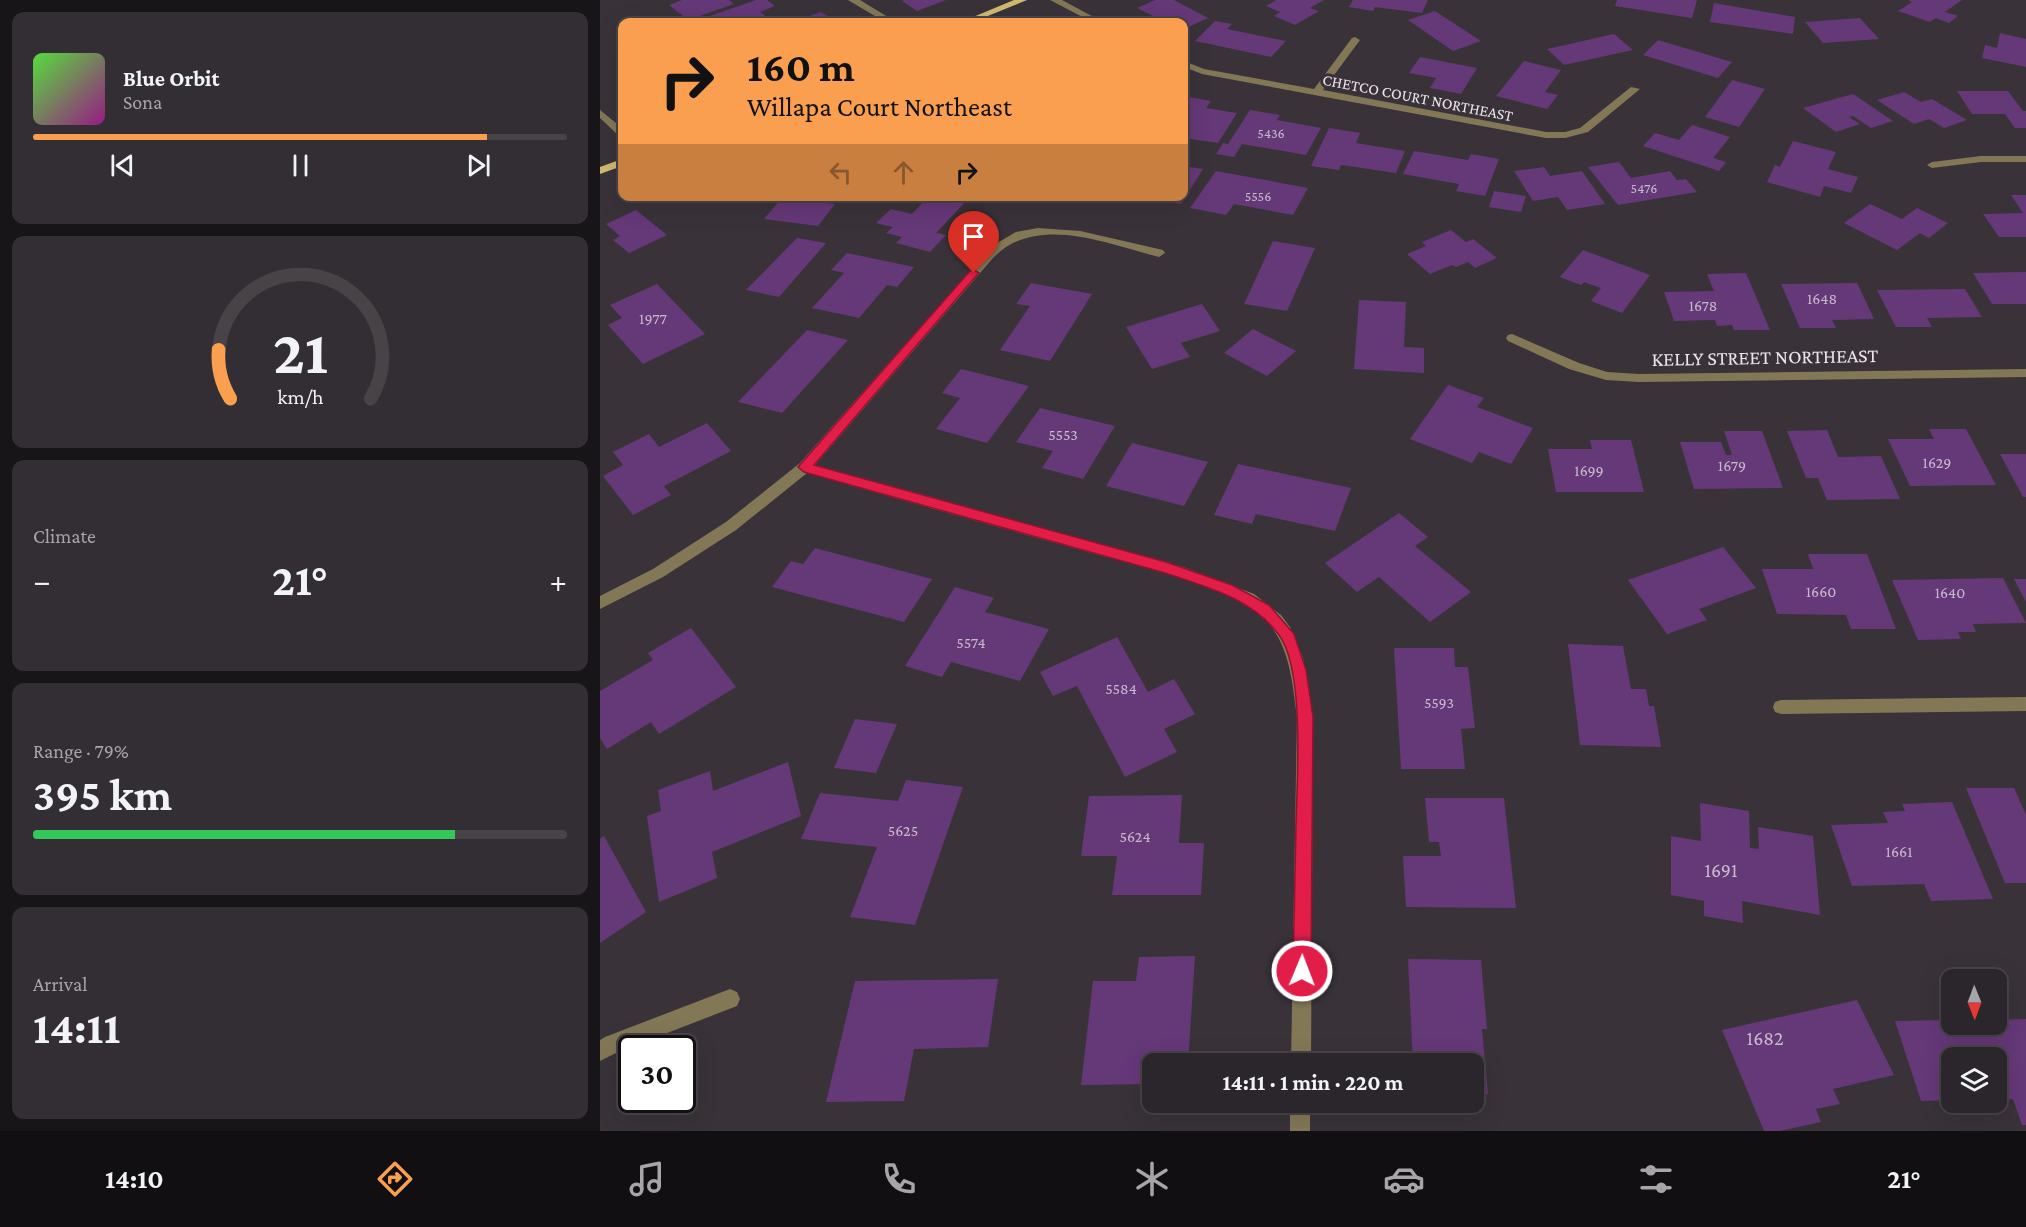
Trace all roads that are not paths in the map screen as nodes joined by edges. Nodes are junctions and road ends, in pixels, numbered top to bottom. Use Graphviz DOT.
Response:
graph roads {
  1 [pos="852,0"];
  2 [pos="1022,0"];
  3 [pos="1055,0"];
  4 [pos="884,18"];
  5 [pos="976,18"];
  6 [pos="1090,18"];
  7 [pos="1355,40"];
  8 [pos="1188,66"];
  9 [pos="1635,89"];
  10 [pos="1316,93"];
  11 [pos="600,113"];
  12 [pos="618,129"];
  13 [pos="2026,159"];
  14 [pos="618,164"];
  15 [pos="1932,165"];
  16 [pos="600,171"];
  17 [pos="1159,252"];
  18 [pos="1512,339"];
  19 [pos="2026,373"];
  20 [pos="804,467"];
  21 [pos="600,603"];
  22 [pos="2026,704"];
  23 [pos="1781,707"];
  24 [pos="730,999"];
  25 [pos="600,1051"];
  26 [pos="1301,1053"];
  27 [pos="1300,1113"];
  28 [pos="1300,1131"];
  1 -- 4 [label="street"];
  2 -- 5 [label="main road"];
  3 -- 6 [label="street"];
  7 -- 10 [label="street"];
  8 -- 10 [label="street, CHETCO COURT NORTHEAST"];
  9 -- 10 [label="street, CHETCO COURT NORTHEAST"];
  11 -- 12 [label="street"];
  13 -- 15 [label="street"];
  14 -- 16 [label="main road"];
  17 -- 20 [label="street"];
  18 -- 19 [label="street, KELLY STREET NORTHEAST"];
  20 -- 21 [label="street"];
  20 -- 26 [label="street"];
  22 -- 23 [label="street"];
  24 -- 25 [label="street"];
  27 -- 28 [label="street"];
}
